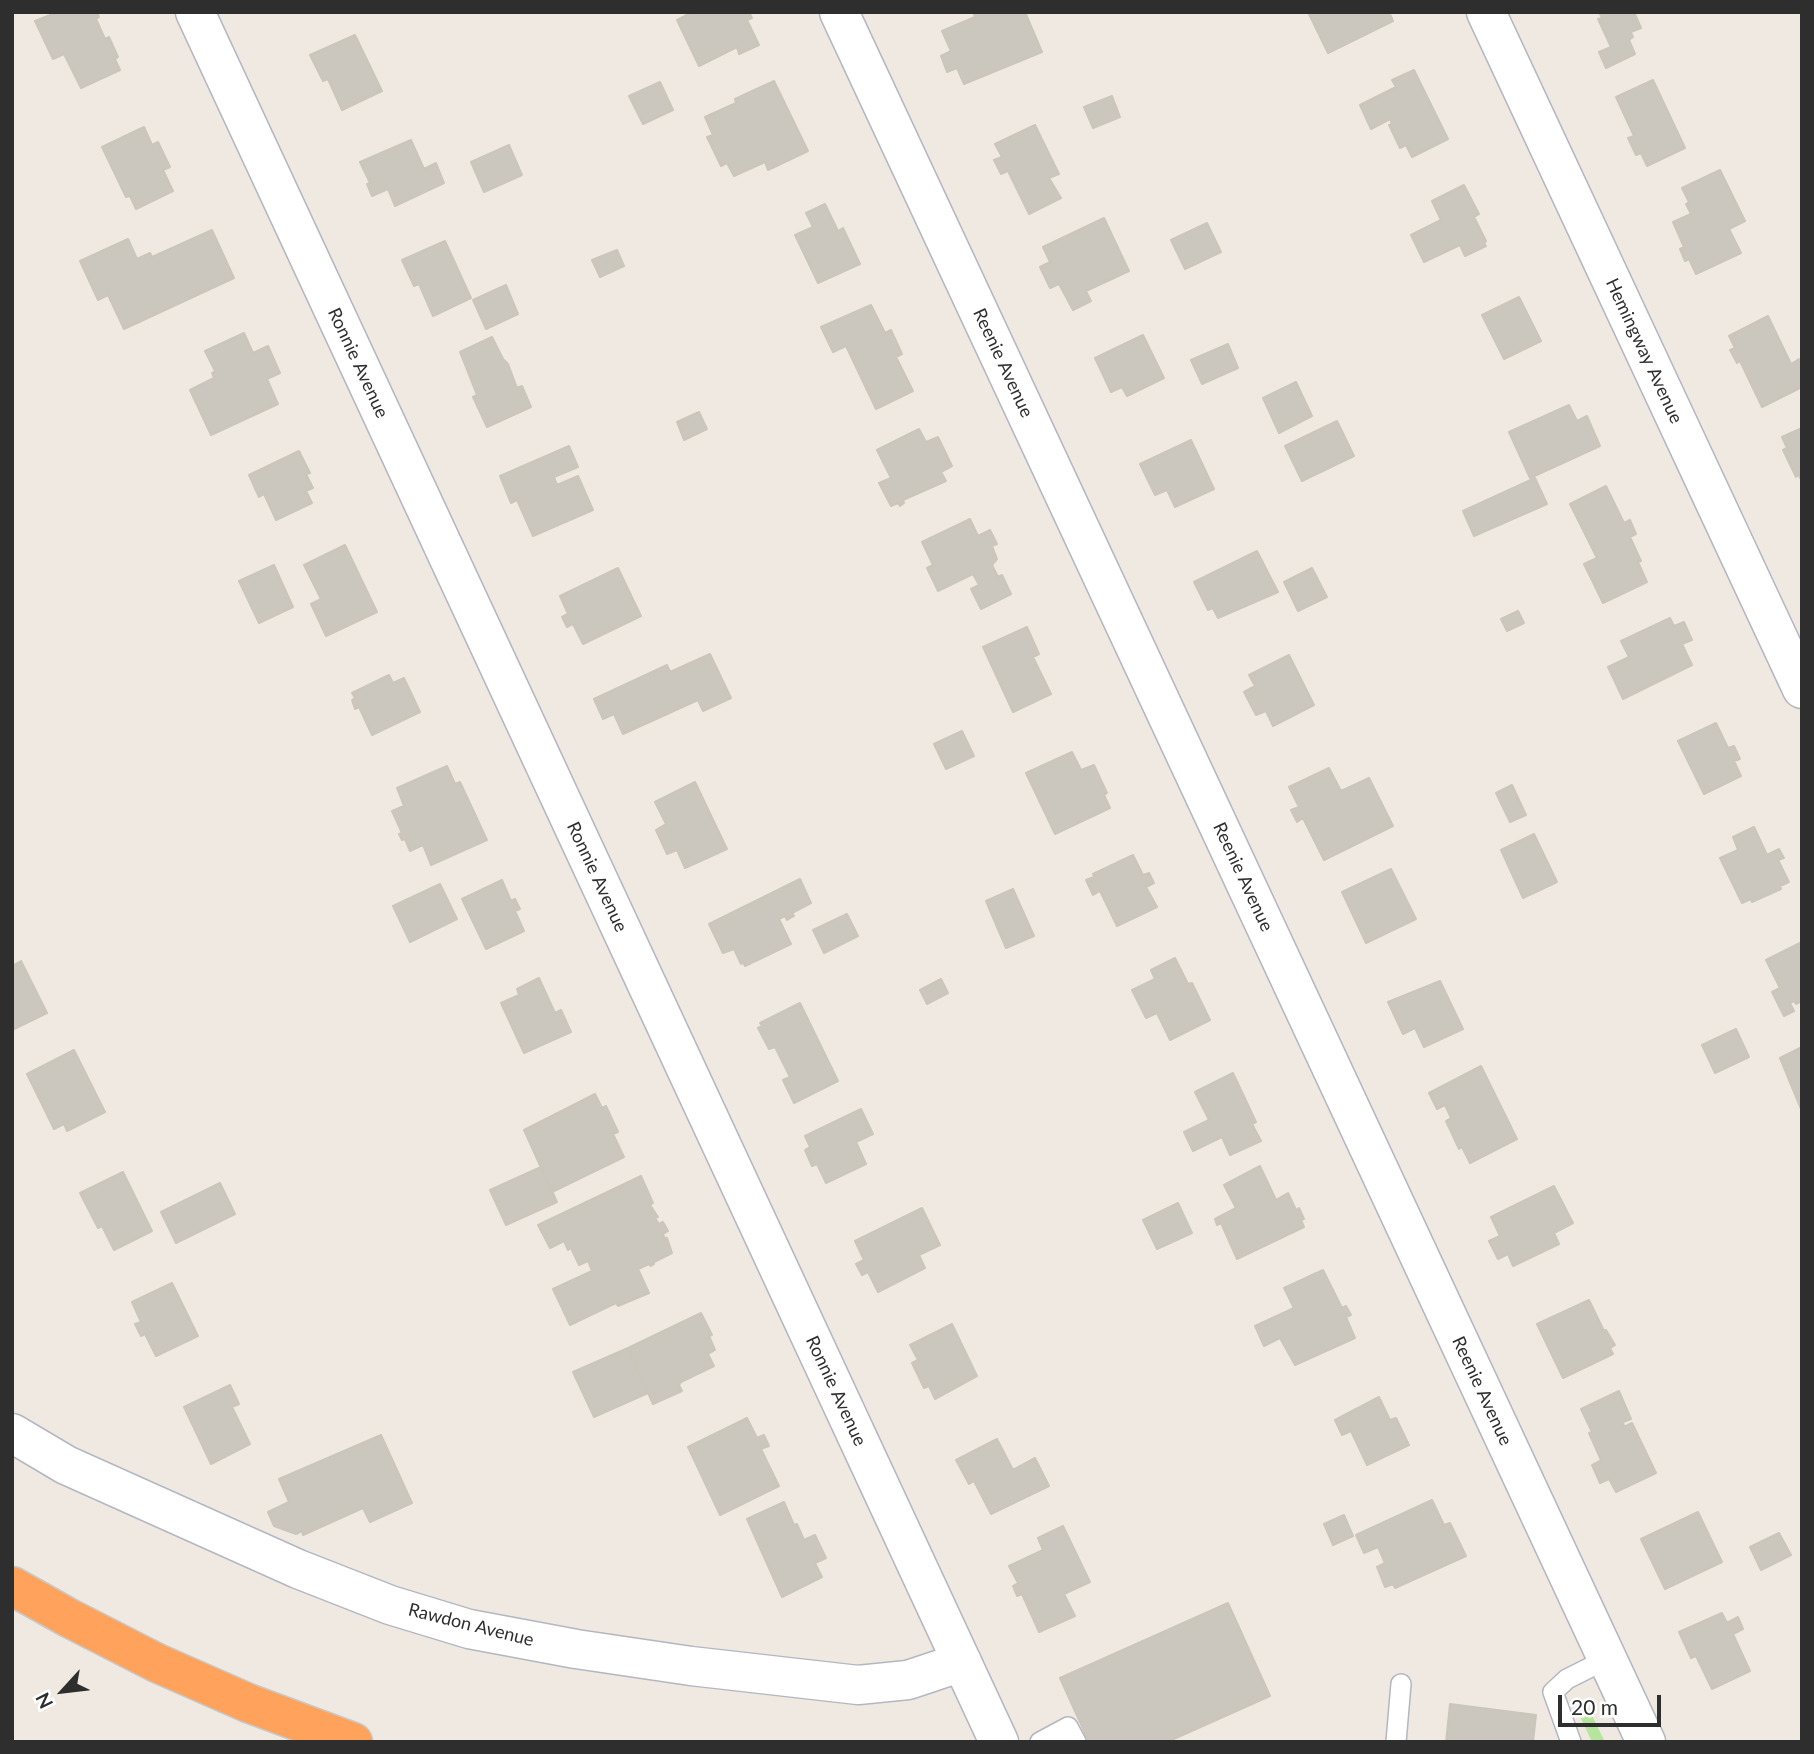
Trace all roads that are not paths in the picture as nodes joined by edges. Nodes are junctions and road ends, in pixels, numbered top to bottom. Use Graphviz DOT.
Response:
graph roads {
  1 [pos="195,12"];
  2 [pos="839,12"];
  3 [pos="1486,12"];
  4 [pos="1802,689"];
  5 [pos="12,1433"];
  6 [pos="12,1586"];
  7 [pos="1607,1659"];
  8 [pos="962,1662"];
  9 [pos="1401,1684"];
  10 [pos="353,1742"];
  11 [pos="999,1742"];
  12 [pos="1040,1742"];
  13 [pos="1076,1742"];
  14 [pos="1396,1742"];
  15 [pos="1571,1742"];
  16 [pos="1646,1742"];
  1 -- 8 [label="street, Ronnie Avenue"];
  2 -- 7 [label="street, Reenie Avenue"];
  3 -- 4 [label="street, Hemingway Avenue"];
  5 -- 8 [label="street, Rawdon Avenue"];
  6 -- 10 [label="highway"];
  7 -- 15 [label="lane"];
  7 -- 16 [label="street, Reenie Avenue"];
  8 -- 11 [label="street, Ronnie Avenue"];
  9 -- 14 [label="lane"];
  12 -- 13 [label="lane"];
}
